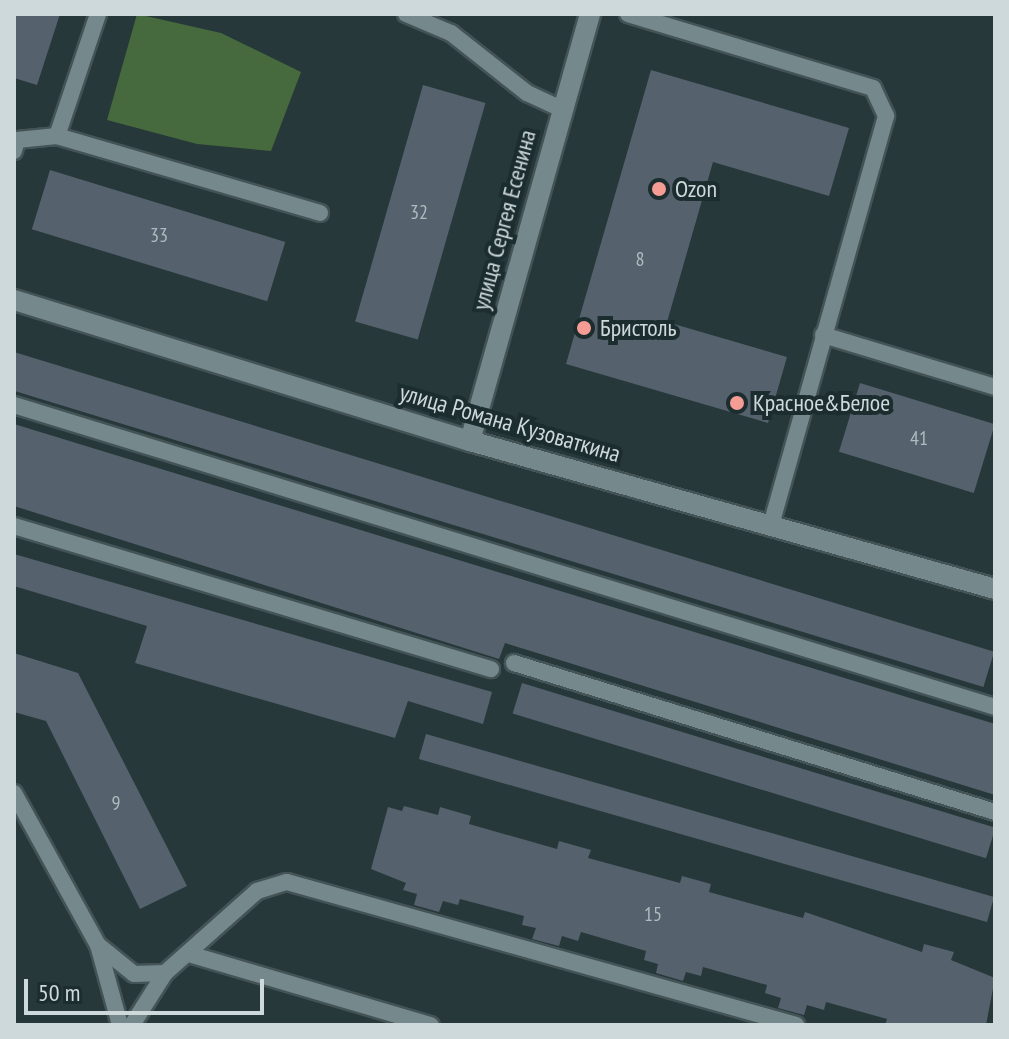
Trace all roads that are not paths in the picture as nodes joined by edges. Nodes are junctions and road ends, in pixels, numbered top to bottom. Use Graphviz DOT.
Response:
graph roads {
  1 [pos="98,14"];
  2 [pos="406,14"];
  3 [pos="590,14"];
  4 [pos="628,14"];
  5 [pos="561,109"];
  6 [pos="57,136"];
  7 [pos="15,144"];
  8 [pos="320,213"];
  9 [pos="14,300"];
  10 [pos="823,335"];
  11 [pos="995,387"];
  12 [pos="14,405"];
  13 [pos="470,441"];
  14 [pos="771,524"];
  15 [pos="14,526"];
  16 [pos="995,589"];
  17 [pos="514,663"];
  18 [pos="491,669"];
  19 [pos="995,707"];
  20 [pos="14,793"];
  21 [pos="995,812"];
  22 [pos="98,945"];
  23 [pos="189,954"];
  24 [pos="165,973"];
  25 [pos="120,1025"];
  26 [pos="132,1025"];
  27 [pos="431,1025"];
  28 [pos="796,1025"];
  1 -- 6 [label="lane"];
  2 -- 5 [label="lane"];
  3 -- 5 [label="street, улица Сергея Есенина"];
  4 -- 10 [label="lane"];
  5 -- 13 [label="street, улица Сергея Есенина"];
  6 -- 7 [label="lane"];
  6 -- 8 [label="lane"];
  9 -- 13 [label="street, улица Романа Кузоваткина"];
  10 -- 11 [label="lane"];
  10 -- 14 [label="lane"];
  12 -- 19 [label="lane"];
  13 -- 14 [label="street, улица Романа Кузоваткина"];
  14 -- 16 [label="street, улица Романа Кузоваткина"];
  15 -- 18 [label="lane"];
  17 -- 21 [label="lane"];
  20 -- 22 [label="lane"];
  22 -- 24 [label="lane"];
  22 -- 25 [label="lane"];
  23 -- 24 [label="lane"];
  23 -- 27 [label="lane"];
  23 -- 28 [label="lane"];
  24 -- 26 [label="lane"];
}
